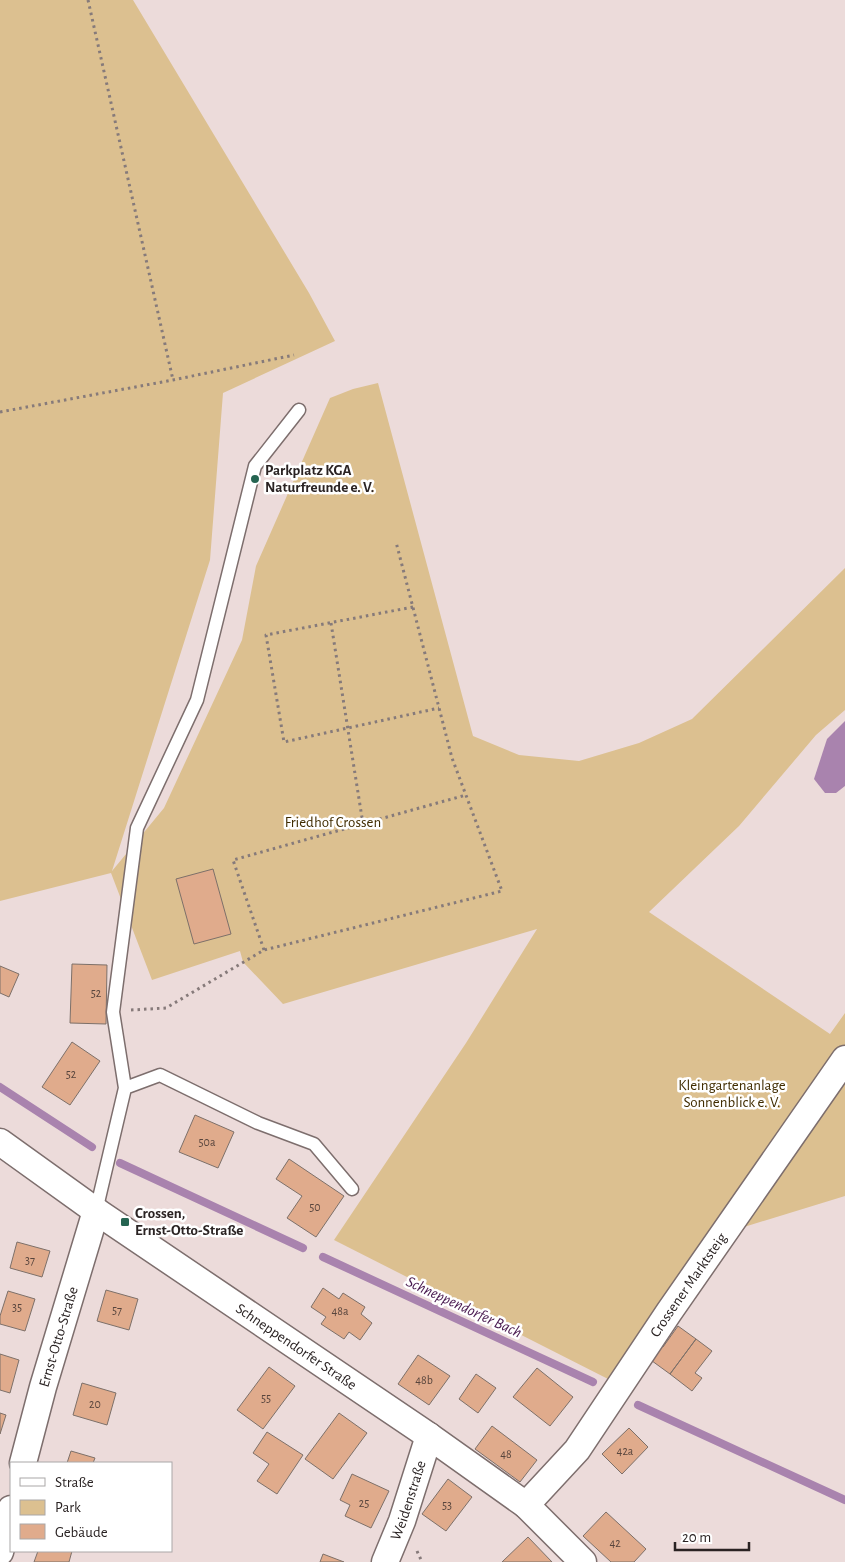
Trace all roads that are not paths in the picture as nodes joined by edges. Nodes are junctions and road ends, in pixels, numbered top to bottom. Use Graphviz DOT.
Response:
graph roads {
  1 [pos="299,410"];
  2 [pos="845,1059"];
  3 [pos="126,1088"];
  4 [pos="0,1142"];
  5 [pos="352,1189"];
  6 [pos="96,1211"];
  7 [pos="429,1436"];
  8 [pos="23,1462"];
  9 [pos="526,1505"];
  10 [pos="10,1513"];
  11 [pos="0,1552"];
  12 [pos="386,1562"];
  13 [pos="583,1562"];
  1 -- 3 [label="lane"];
  2 -- 9 [label="street, Crossener Marktsteig"];
  3 -- 5 [label="lane"];
  3 -- 6 [label="lane"];
  4 -- 6 [label="street, Schneppendorfer Straße"];
  6 -- 7 [label="street, Schneppendorfer Straße"];
  6 -- 8 [label="street, Ernst-Otto-Straße"];
  7 -- 9 [label="street, Schneppendorfer Straße"];
  7 -- 12 [label="street, Weidenstraße"];
  9 -- 13 [label="street, Schneppendorfer Straße"];
  10 -- 11 [label="street"];
}
